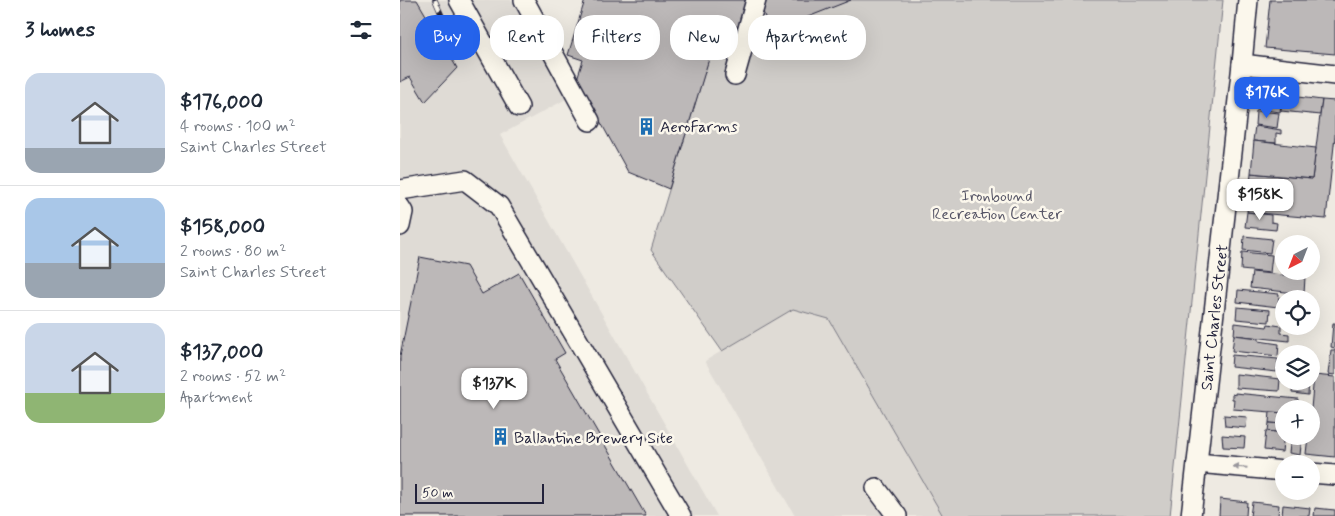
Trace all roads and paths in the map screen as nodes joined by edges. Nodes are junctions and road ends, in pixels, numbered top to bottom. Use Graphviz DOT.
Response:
graph roads {
  1 [pos="459,0"];
  2 [pos="524,0"];
  3 [pos="756,0"];
  4 [pos="1248,0"];
  5 [pos="1242,64"];
  6 [pos="735,75"];
  7 [pos="1335,75"];
  8 [pos="519,107"];
  9 [pos="590,121"];
  10 [pos="400,190"];
  11 [pos="400,206"];
  12 [pos="400,226"];
  13 [pos="1197,463"];
  14 [pos="1275,470"];
  15 [pos="1320,474"];
  16 [pos="1335,475"];
  17 [pos="876,488"];
  18 [pos="681,516"];
  19 [pos="897,516"];
  20 [pos="1192,516"];
  1 -- 8 [label="street"];
  2 -- 9 [label="street"];
  3 -- 6 [label="street"];
  4 -- 5 [label="street, Saint Charles Street"];
  5 -- 7 [label="street"];
  5 -- 13 [label="street, Saint Charles Street"];
  10 -- 18 [label="street"];
  11 -- 12 [label="street"];
  14 -- 13 [label="street, one-way"];
  13 -- 20 [label="street, Saint Charles Street"];
  15 -- 16 [label="street"];
  17 -- 19 [label="street"];
}
